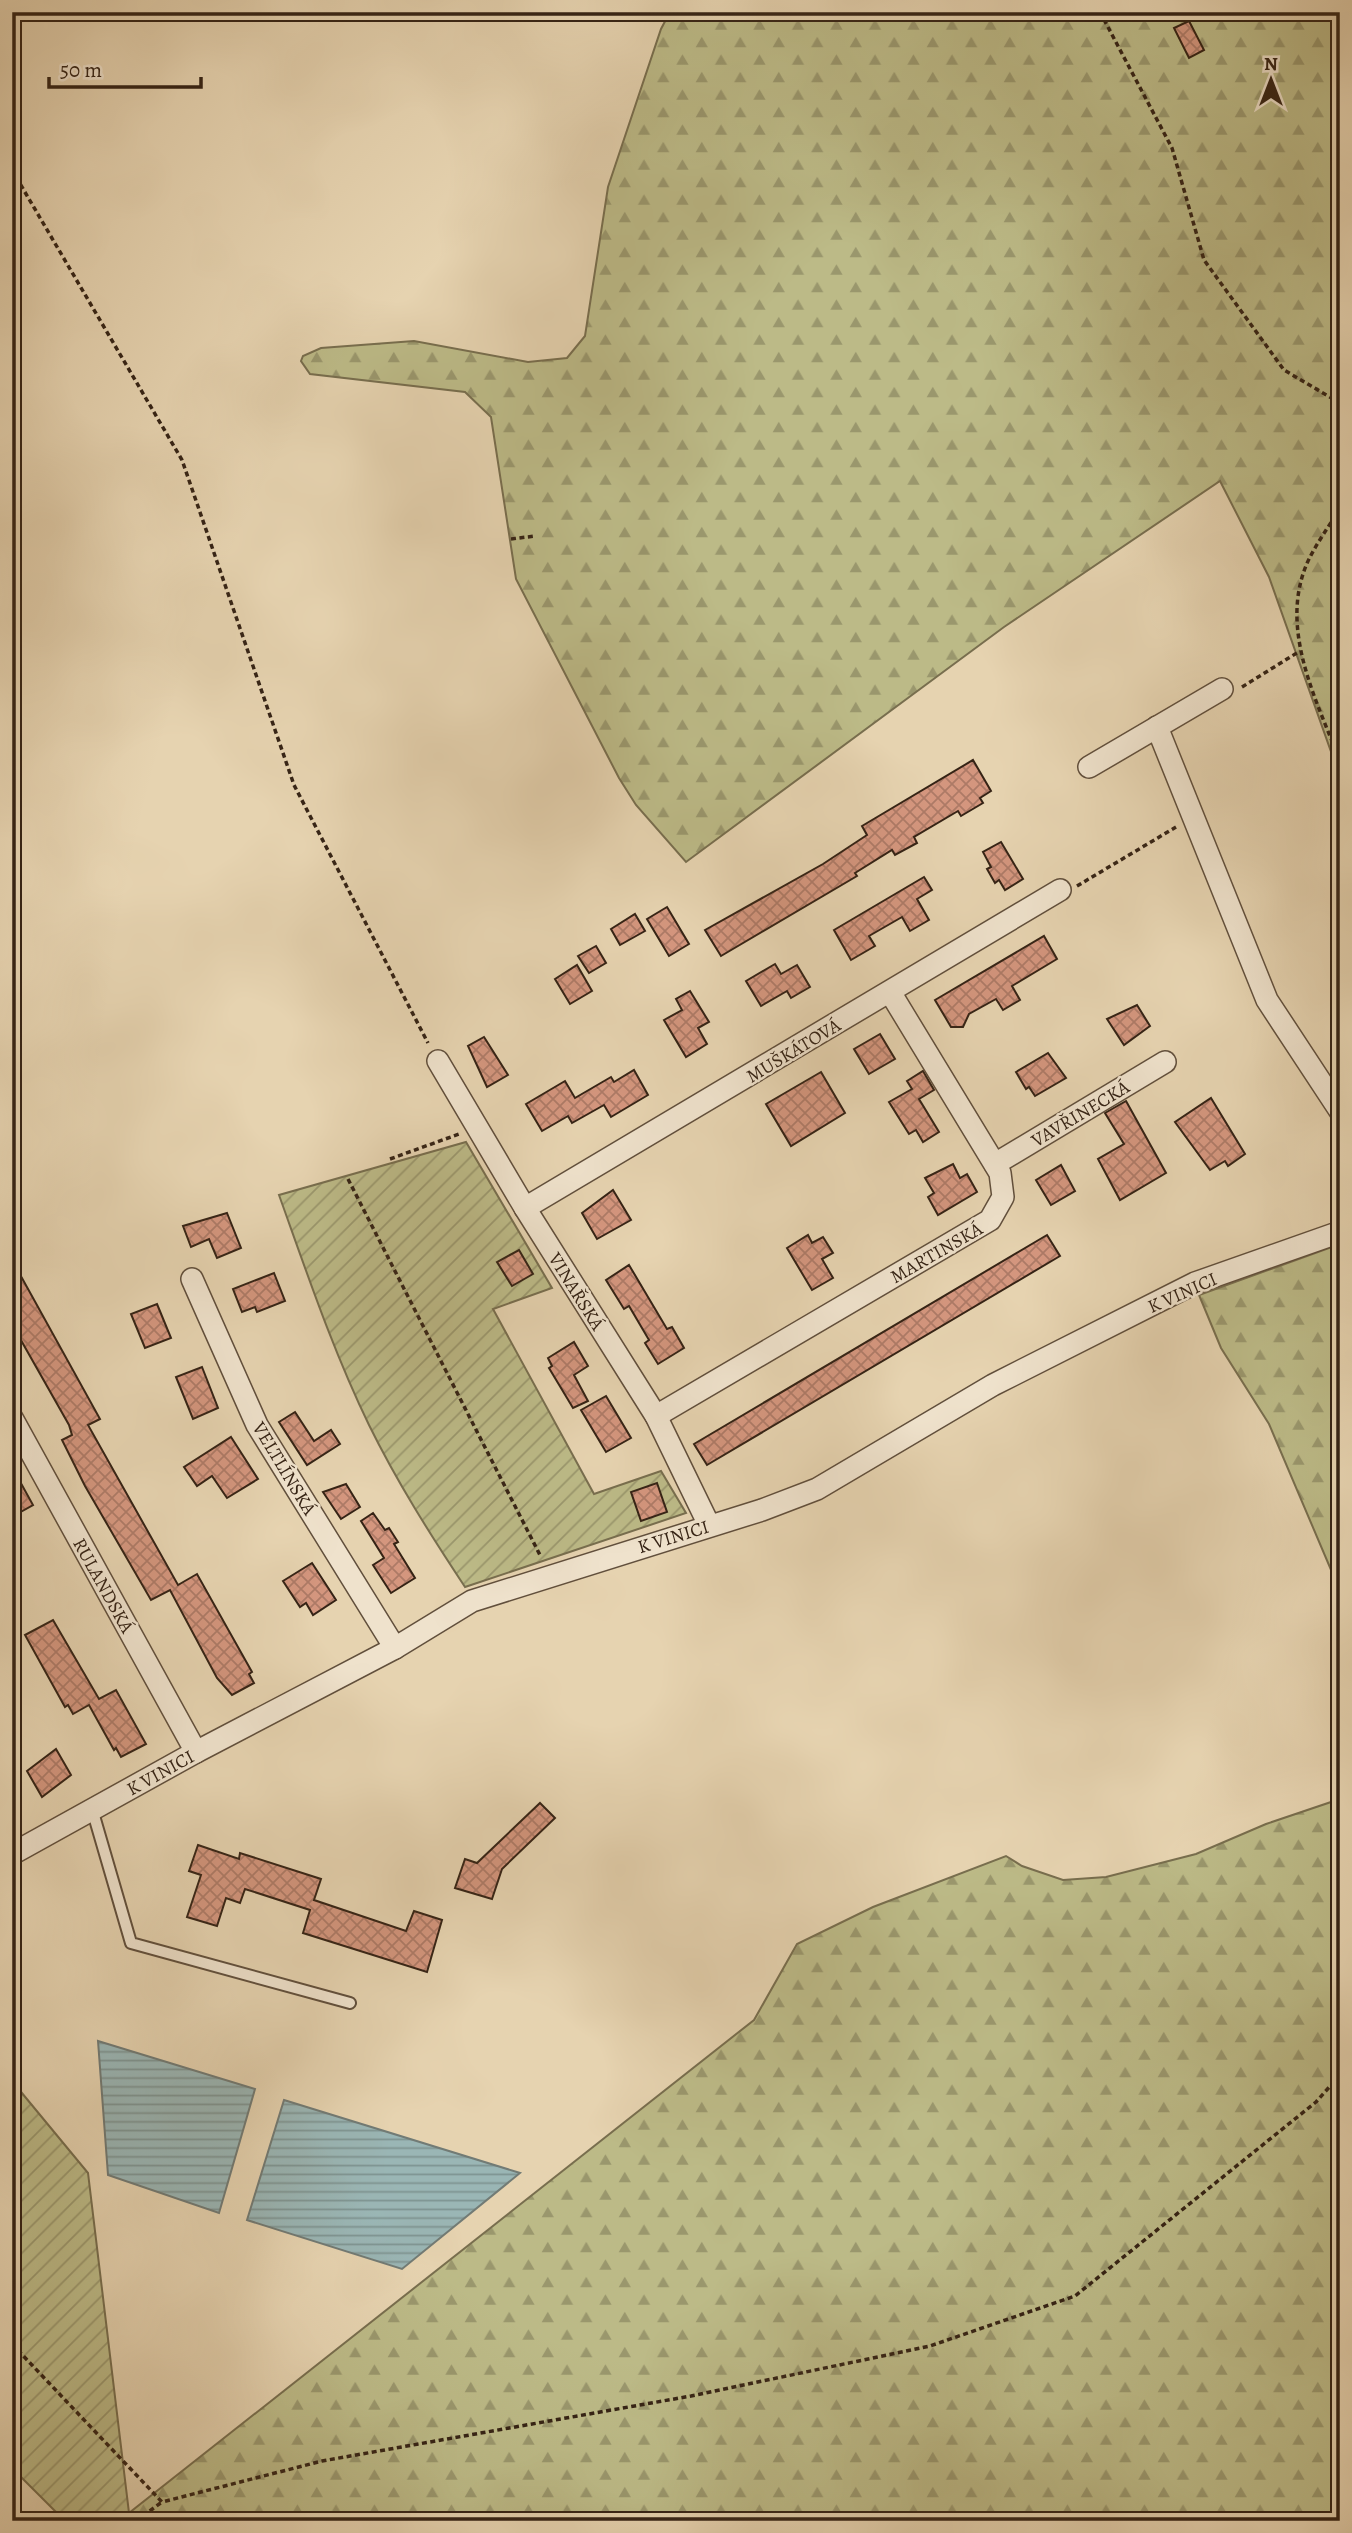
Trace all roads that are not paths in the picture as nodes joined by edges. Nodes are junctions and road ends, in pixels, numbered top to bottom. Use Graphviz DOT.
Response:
graph roads {
  1 [pos="1222,689"];
  2 [pos="1157,727"];
  3 [pos="1089,768"];
  4 [pos="1068,889"];
  5 [pos="890,992"];
  6 [pos="438,1061"];
  7 [pos="1166,1062"];
  8 [pos="1340,1111"];
  9 [pos="995,1164"];
  10 [pos="525,1208"];
  11 [pos="1340,1232"];
  12 [pos="192,1279"];
  13 [pos="656,1416"];
  14 [pos="12,1418"];
  15 [pos="709,1525"];
  16 [pos="395,1647"];
  17 [pos="197,1752"];
  18 [pos="92,1809"];
  19 [pos="12,1854"];
  20 [pos="350,2003"];
  1 -- 2 [label="street"];
  2 -- 3 [label="street"];
  2 -- 8 [label="street"];
  4 -- 5 [label="street, MUŠKÁTOVÁ"];
  5 -- 9 [label="street, MARTINSKÁ"];
  5 -- 10 [label="street, MUŠKÁTOVÁ"];
  6 -- 10 [label="street, VINAŘSKÁ"];
  7 -- 9 [label="street, VAVŘINECKÁ"];
  9 -- 13 [label="street, MARTINSKÁ"];
  10 -- 13 [label="street, VINAŘSKÁ"];
  11 -- 15 [label="street, K VINICI"];
  12 -- 16 [label="street, VELTLÍNSKÁ"];
  13 -- 15 [label="street, VINAŘSKÁ"];
  14 -- 17 [label="street, RULANDSKÁ"];
  15 -- 16 [label="street, K VINICI"];
  16 -- 17 [label="street, K VINICI"];
  17 -- 18 [label="street, K VINICI"];
  18 -- 19 [label="street, K VINICI"];
  18 -- 20 [label="lane"];
}
